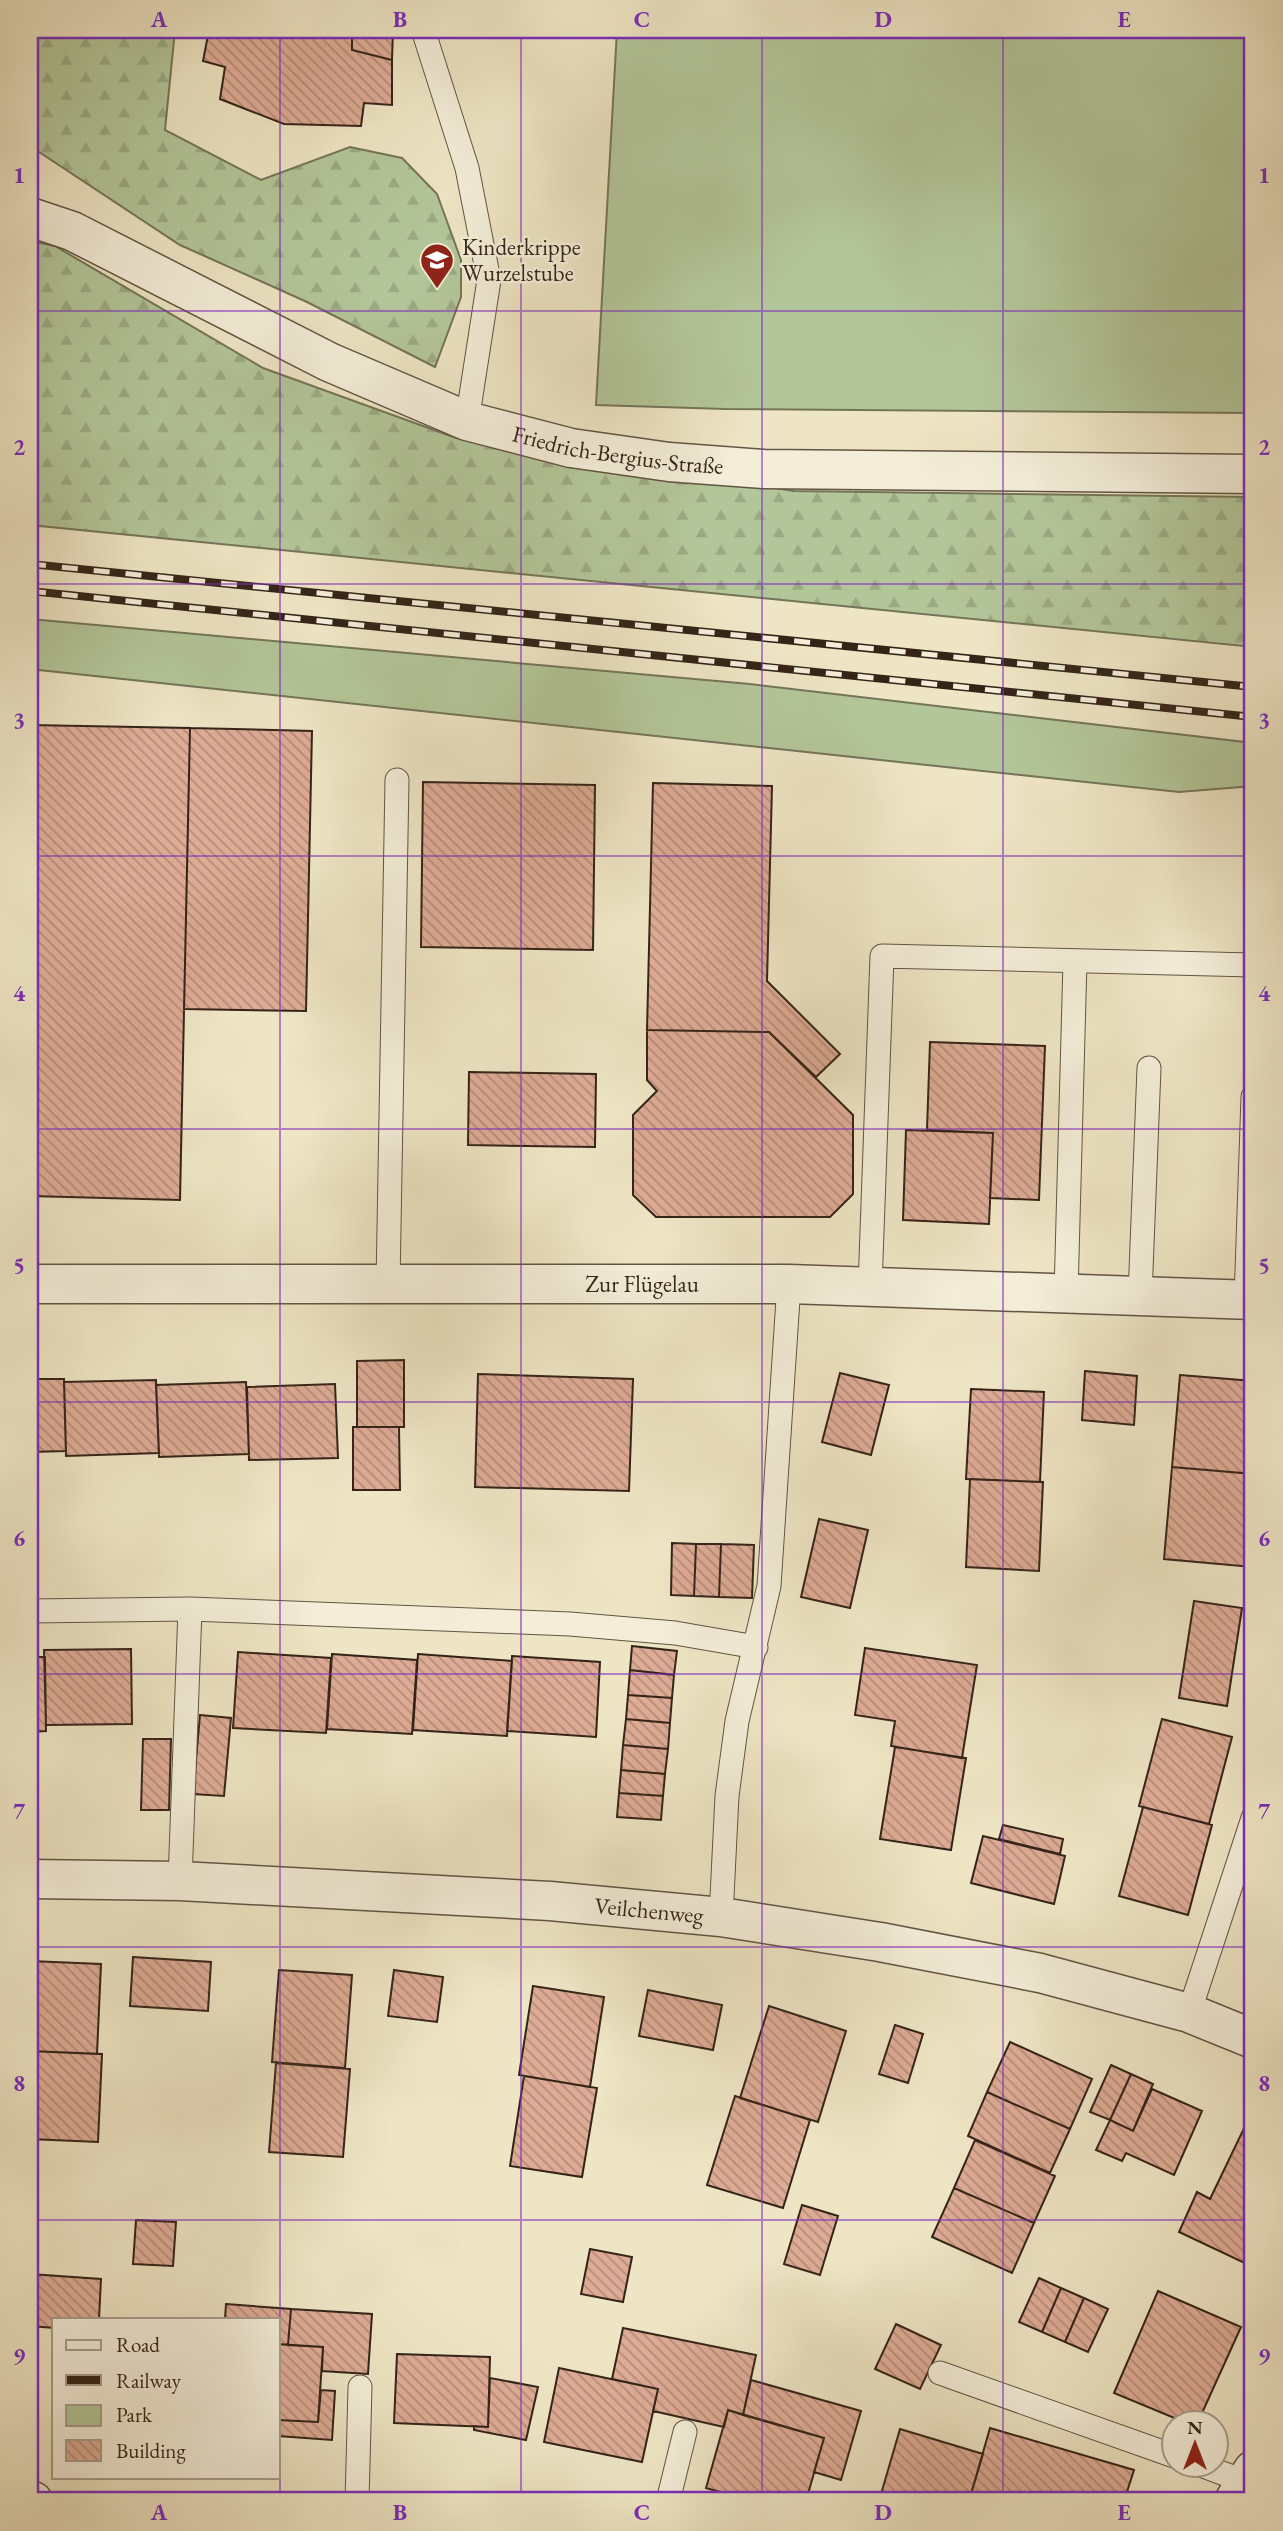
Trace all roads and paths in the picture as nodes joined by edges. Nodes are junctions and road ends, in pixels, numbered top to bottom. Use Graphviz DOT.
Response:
graph roads {
  1 [pos="425,36"];
  2 [pos="30,217"];
  3 [pos="467,421"];
  4 [pos="1253,474"];
  5 [pos="397,780"];
  6 [pos="1075,961"];
  7 [pos="1253,965"];
  8 [pos="1149,1068"];
  9 [pos="1253,1097"];
  10 [pos="30,1284"];
  11 [pos="388,1284"];
  12 [pos="789,1284"];
  13 [pos="870,1287"];
  14 [pos="1066,1294"];
  15 [pos="1140,1296"];
  16 [pos="1250,1300"];
  17 [pos="190,1609"];
  18 [pos="30,1611"];
  19 [pos="756,1647"];
  20 [pos="1253,1818"];
  21 [pos="30,1879"];
  22 [pos="180,1881"];
  23 [pos="721,1917"];
  24 [pos="1189,2013"];
  25 [pos="1253,2039"];
  26 [pos="940,2373"];
  27 [pos="360,2387"];
  28 [pos="684,2432"];
  29 [pos="1160,2451"];
  30 [pos="357,2501"];
  31 [pos="668,2501"];
  1 -- 3 [label="lane"];
  2 -- 3 [label="street, Friedrich-Bergius-Straße"];
  3 -- 4 [label="street, Friedrich-Bergius-Straße"];
  5 -- 11 [label="lane"];
  6 -- 7 [label="lane"];
  6 -- 13 [label="lane"];
  6 -- 14 [label="lane"];
  8 -- 15 [label="lane"];
  9 -- 16 [label="lane"];
  10 -- 11 [label="street, Zur Flügelau"];
  11 -- 12 [label="street, Zur Flügelau"];
  12 -- 13 [label="street, Zur Flügelau"];
  12 -- 19 [label="lane"];
  13 -- 14 [label="street, Zur Flügelau"];
  14 -- 15 [label="street, Zur Flügelau"];
  15 -- 16 [label="street, Zur Flügelau"];
  17 -- 18 [label="lane"];
  17 -- 19 [label="lane"];
  17 -- 22 [label="lane"];
  19 -- 23 [label="lane"];
  20 -- 24 [label="lane"];
  21 -- 22 [label="street, Veilchenweg"];
  22 -- 23 [label="street, Veilchenweg"];
  23 -- 24 [label="street, Veilchenweg"];
  24 -- 25 [label="street, Veilchenweg"];
  26 -- 29 [label="lane"];
  27 -- 30 [label="lane"];
  28 -- 31 [label="lane"];
}
